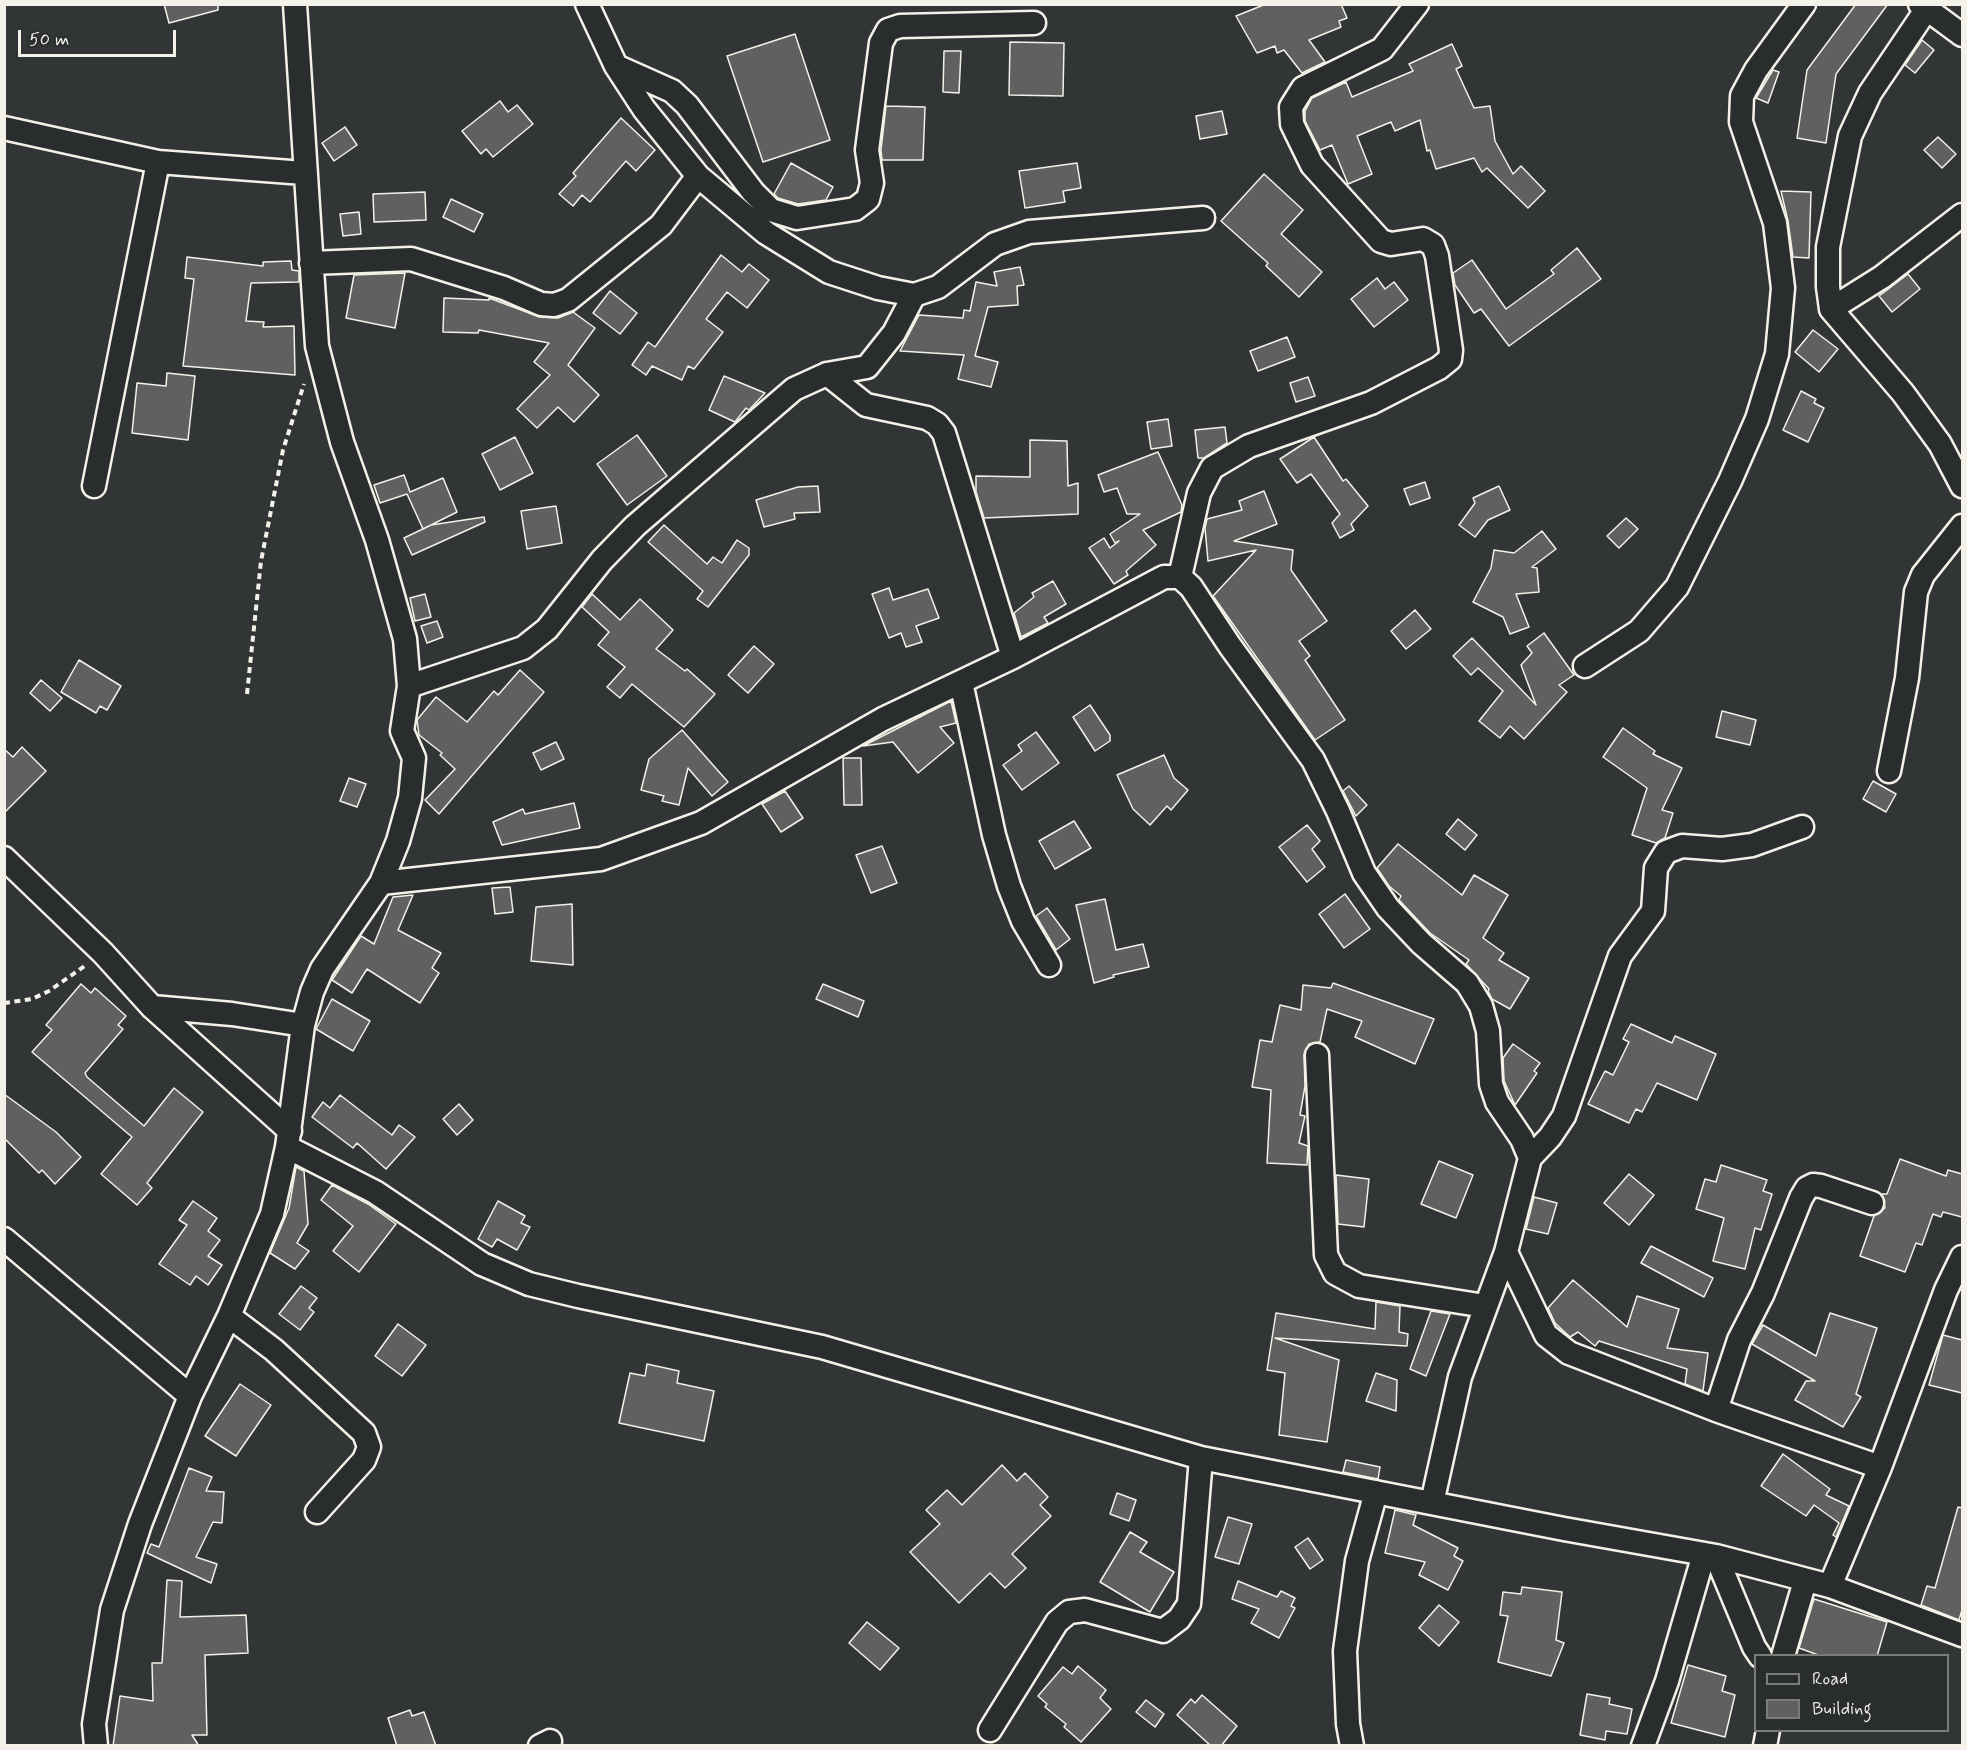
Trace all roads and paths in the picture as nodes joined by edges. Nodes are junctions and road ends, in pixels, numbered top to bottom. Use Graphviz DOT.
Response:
graph roads {
  1 [pos="295,4"];
  2 [pos="587,4"];
  3 [pos="1417,4"];
  4 [pos="1804,4"];
  5 [pos="1923,7"];
  6 [pos="1034,23"];
  7 [pos="1962,35"];
  8 [pos="616,66"];
  9 [pos="4,128"];
  10 [pos="158,162"];
  11 [pos="304,173"];
  12 [pos="698,176"];
  13 [pos="1962,215"];
  14 [pos="1203,219"];
  15 [pos="311,263"];
  16 [pos="914,295"];
  17 [pos="1831,309"];
  18 [pos="316,346"];
  19 [pos="827,374"];
  20 [pos="94,486"];
  21 [pos="1962,486"];
  22 [pos="1962,526"];
  23 [pos="1180,578"];
  24 [pos="1013,657"];
  25 [pos="1585,666"];
  26 [pos="961,682"];
  27 [pos="409,686"];
  28 [pos="247,694"];
  29 [pos="1889,771"];
  30 [pos="1802,827"];
  31 [pos="4,858"];
  32 [pos="381,883"];
  33 [pos="103,953"];
  34 [pos="1049,965"];
  35 [pos="4,1003"];
  36 [pos="152,1007"];
  37 [pos="303,1025"];
  38 [pos="1317,1054"];
  39 [pos="288,1139"];
  40 [pos="1530,1158"];
  41 [pos="1872,1203"];
  42 [pos="4,1239"];
  43 [pos="1506,1252"];
  44 [pos="1962,1257"];
  45 [pos="1954,1294"];
  46 [pos="1485,1306"];
  47 [pos="229,1316"];
  48 [pos="190,1396"];
  49 [pos="1716,1410"];
  50 [pos="1201,1458"];
  51 [pos="1880,1467"];
  52 [pos="1376,1492"];
  53 [pos="1432,1503"];
  54 [pos="317,1512"];
  55 [pos="1710,1555"];
  56 [pos="1805,1581"];
  57 [pos="1830,1586"];
  58 [pos="1962,1635"];
  59 [pos="1759,1654"];
  60 [pos="1784,1654"];
  61 [pos="990,1730"];
  62 [pos="96,1746"];
  63 [pos="1352,1746"];
  64 [pos="1643,1746"];
  1 -- 11 [label="street"];
  2 -- 8 [label="street"];
  3 -- 23 [label="street"];
  4 -- 25 [label="street"];
  5 -- 7 [label="street"];
  5 -- 17 [label="street"];
  6 -- 8 [label="street"];
  8 -- 12 [label="street"];
  9 -- 10 [label="street"];
  10 -- 11 [label="street"];
  10 -- 20 [label="street"];
  11 -- 15 [label="street"];
  12 -- 15 [label="street"];
  12 -- 16 [label="street"];
  13 -- 17 [label="street"];
  14 -- 16 [label="street"];
  15 -- 18 [label="street"];
  16 -- 19 [label="street"];
  17 -- 21 [label="street"];
  18 -- 27 [label="street"];
  18 -- 28 [label="path"];
  19 -- 24 [label="street"];
  19 -- 27 [label="street"];
  22 -- 29 [label="street"];
  23 -- 24 [label="street"];
  23 -- 40 [label="street"];
  24 -- 26 [label="street"];
  26 -- 32 [label="street"];
  26 -- 34 [label="street"];
  27 -- 32 [label="street"];
  30 -- 40 [label="street"];
  31 -- 33 [label="street"];
  32 -- 37 [label="street"];
  33 -- 35 [label="path"];
  33 -- 36 [label="street"];
  36 -- 37 [label="street"];
  36 -- 39 [label="street"];
  37 -- 39 [label="street"];
  38 -- 46 [label="street"];
  39 -- 47 [label="street"];
  39 -- 50 [label="street"];
  40 -- 43 [label="street"];
  41 -- 49 [label="street"];
  42 -- 48 [label="street"];
  43 -- 46 [label="street"];
  43 -- 49 [label="street"];
  44 -- 45 [label="street"];
  45 -- 51 [label="street"];
  46 -- 53 [label="street"];
  47 -- 48 [label="street"];
  47 -- 54 [label="street"];
  48 -- 62 [label="street"];
  49 -- 51 [label="street"];
  50 -- 52 [label="street"];
  50 -- 61 [label="street"];
  51 -- 57 [label="street"];
  52 -- 53 [label="street"];
  52 -- 63 [label="street"];
  53 -- 55 [label="street"];
  55 -- 56 [label="street"];
  55 -- 59 [label="street"];
  55 -- 64 [label="street"];
  56 -- 57 [label="street"];
  56 -- 60 [label="street"];
  57 -- 58 [label="street"];
}
